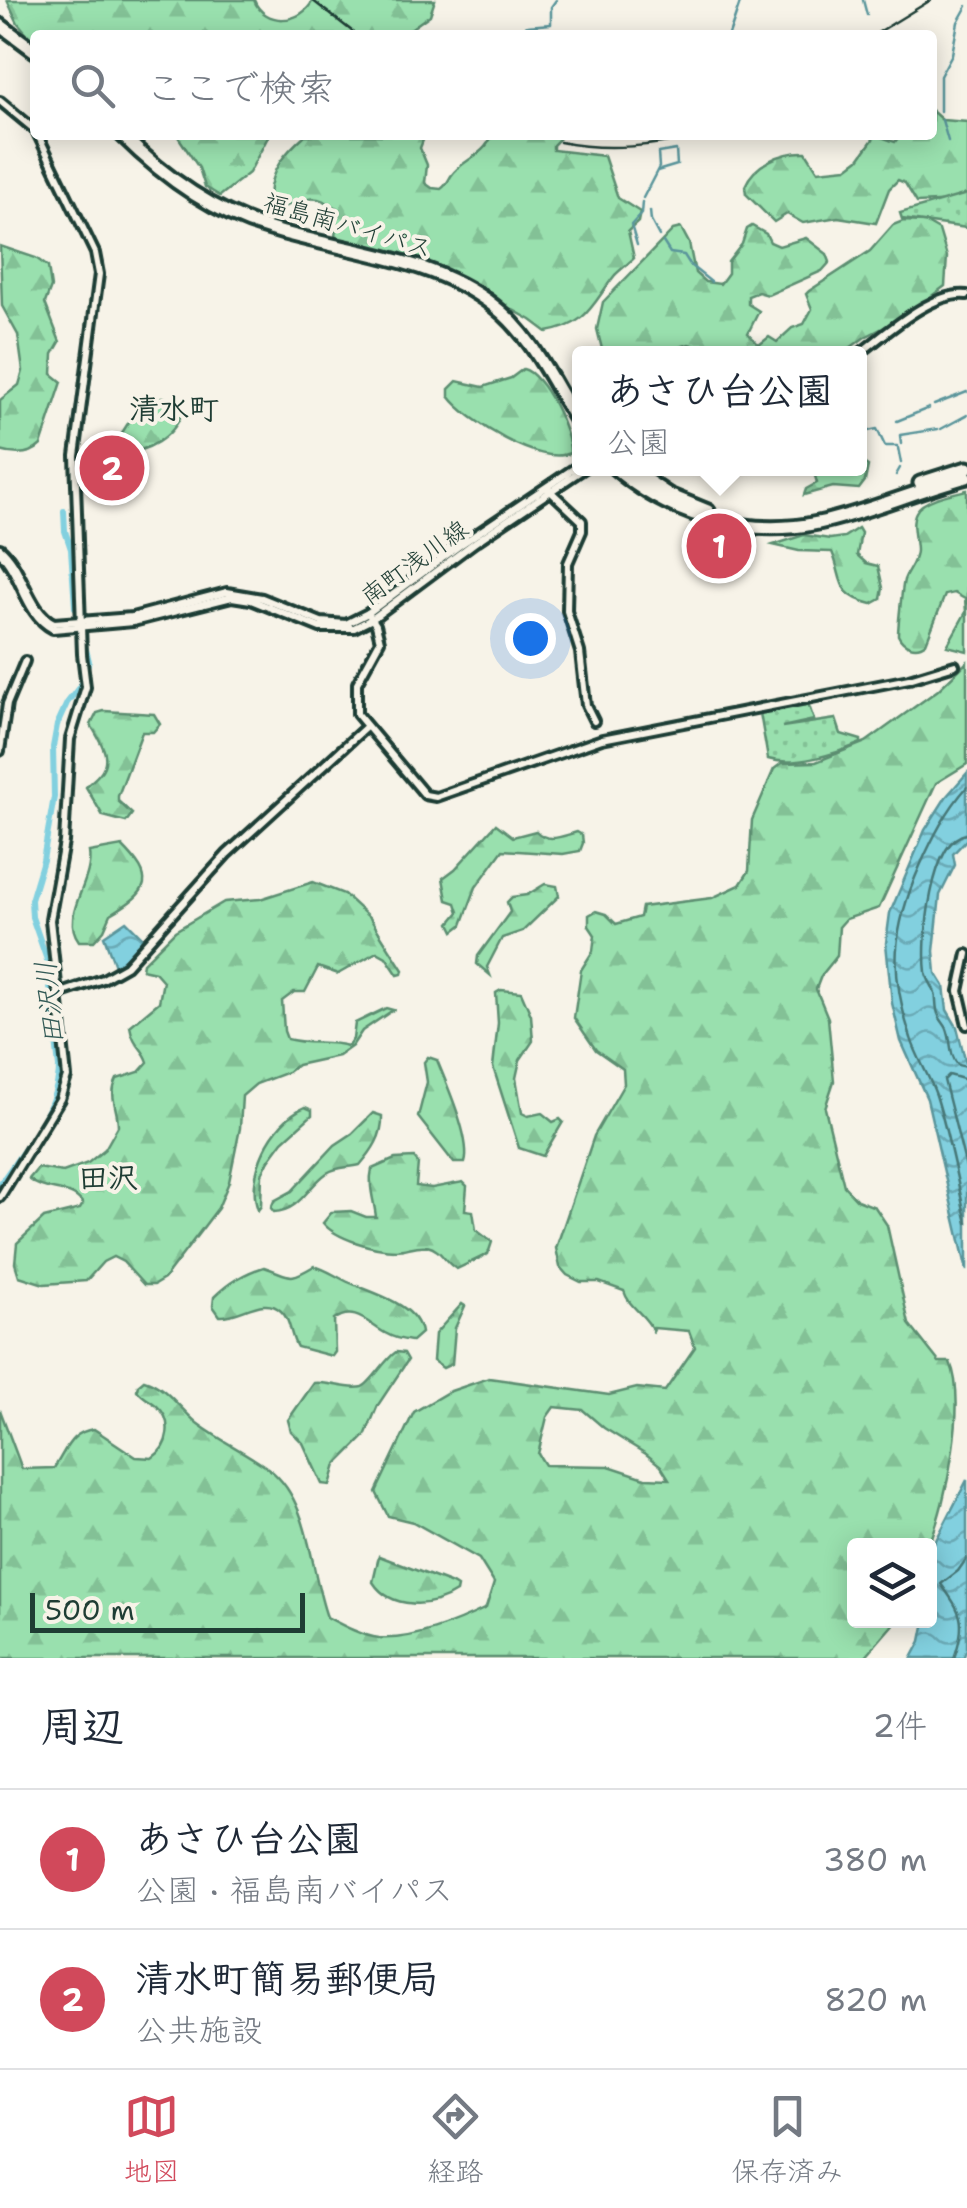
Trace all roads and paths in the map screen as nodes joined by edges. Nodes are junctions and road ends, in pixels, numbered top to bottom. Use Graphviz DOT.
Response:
graph roads {
  1 [pos="0,23"];
  2 [pos="30,44"];
  3 [pos="0,101"];
  4 [pos="30,127"];
  5 [pos="40,140"];
  6 [pos="131,140"];
  7 [pos="185,186"];
  8 [pos="967,295"];
  9 [pos="867,348"];
  10 [pos="572,402"];
  11 [pos="572,413"];
  12 [pos="967,468"];
  13 [pos="572,474"];
  14 [pos="625,476"];
  15 [pos="639,476"];
  16 [pos="967,477"];
  17 [pos="548,490"];
  18 [pos="0,550"];
  19 [pos="370,616"];
  20 [pos="82,625"];
  21 [pos="24,661"];
  22 [pos="955,666"];
  23 [pos="594,721"];
  24 [pos="366,727"];
  25 [pos="0,751"];
  26 [pos="967,954"];
  27 [pos="58,994"];
  28 [pos="967,1024"];
  29 [pos="0,1197"];
  1 -- 2 [label="highway"];
  3 -- 4 [label="street"];
  5 -- 20 [label="street"];
  6 -- 7 [label="highway, 福島南バイパス"];
  7 -- 10 [label="highway, 福島南バイパス"];
  7 -- 11 [label="highway, 福島南バイパス"];
  8 -- 9 [label="street"];
  12 -- 15 [label="highway"];
  13 -- 17 [label="street, 南町浅川線"];
  14 -- 16 [label="highway"];
  17 -- 19 [label="street, 南町浅川線"];
  17 -- 23 [label="street"];
  18 -- 20 [label="street, 南町浅川線"];
  19 -- 20 [label="street, 南町浅川線"];
  19 -- 24 [label="street"];
  20 -- 27 [label="street"];
  21 -- 25 [label="street"];
  22 -- 24 [label="street"];
  24 -- 27 [label="street"];
  26 -- 28 [label="street"];
  27 -- 29 [label="street"];
}
